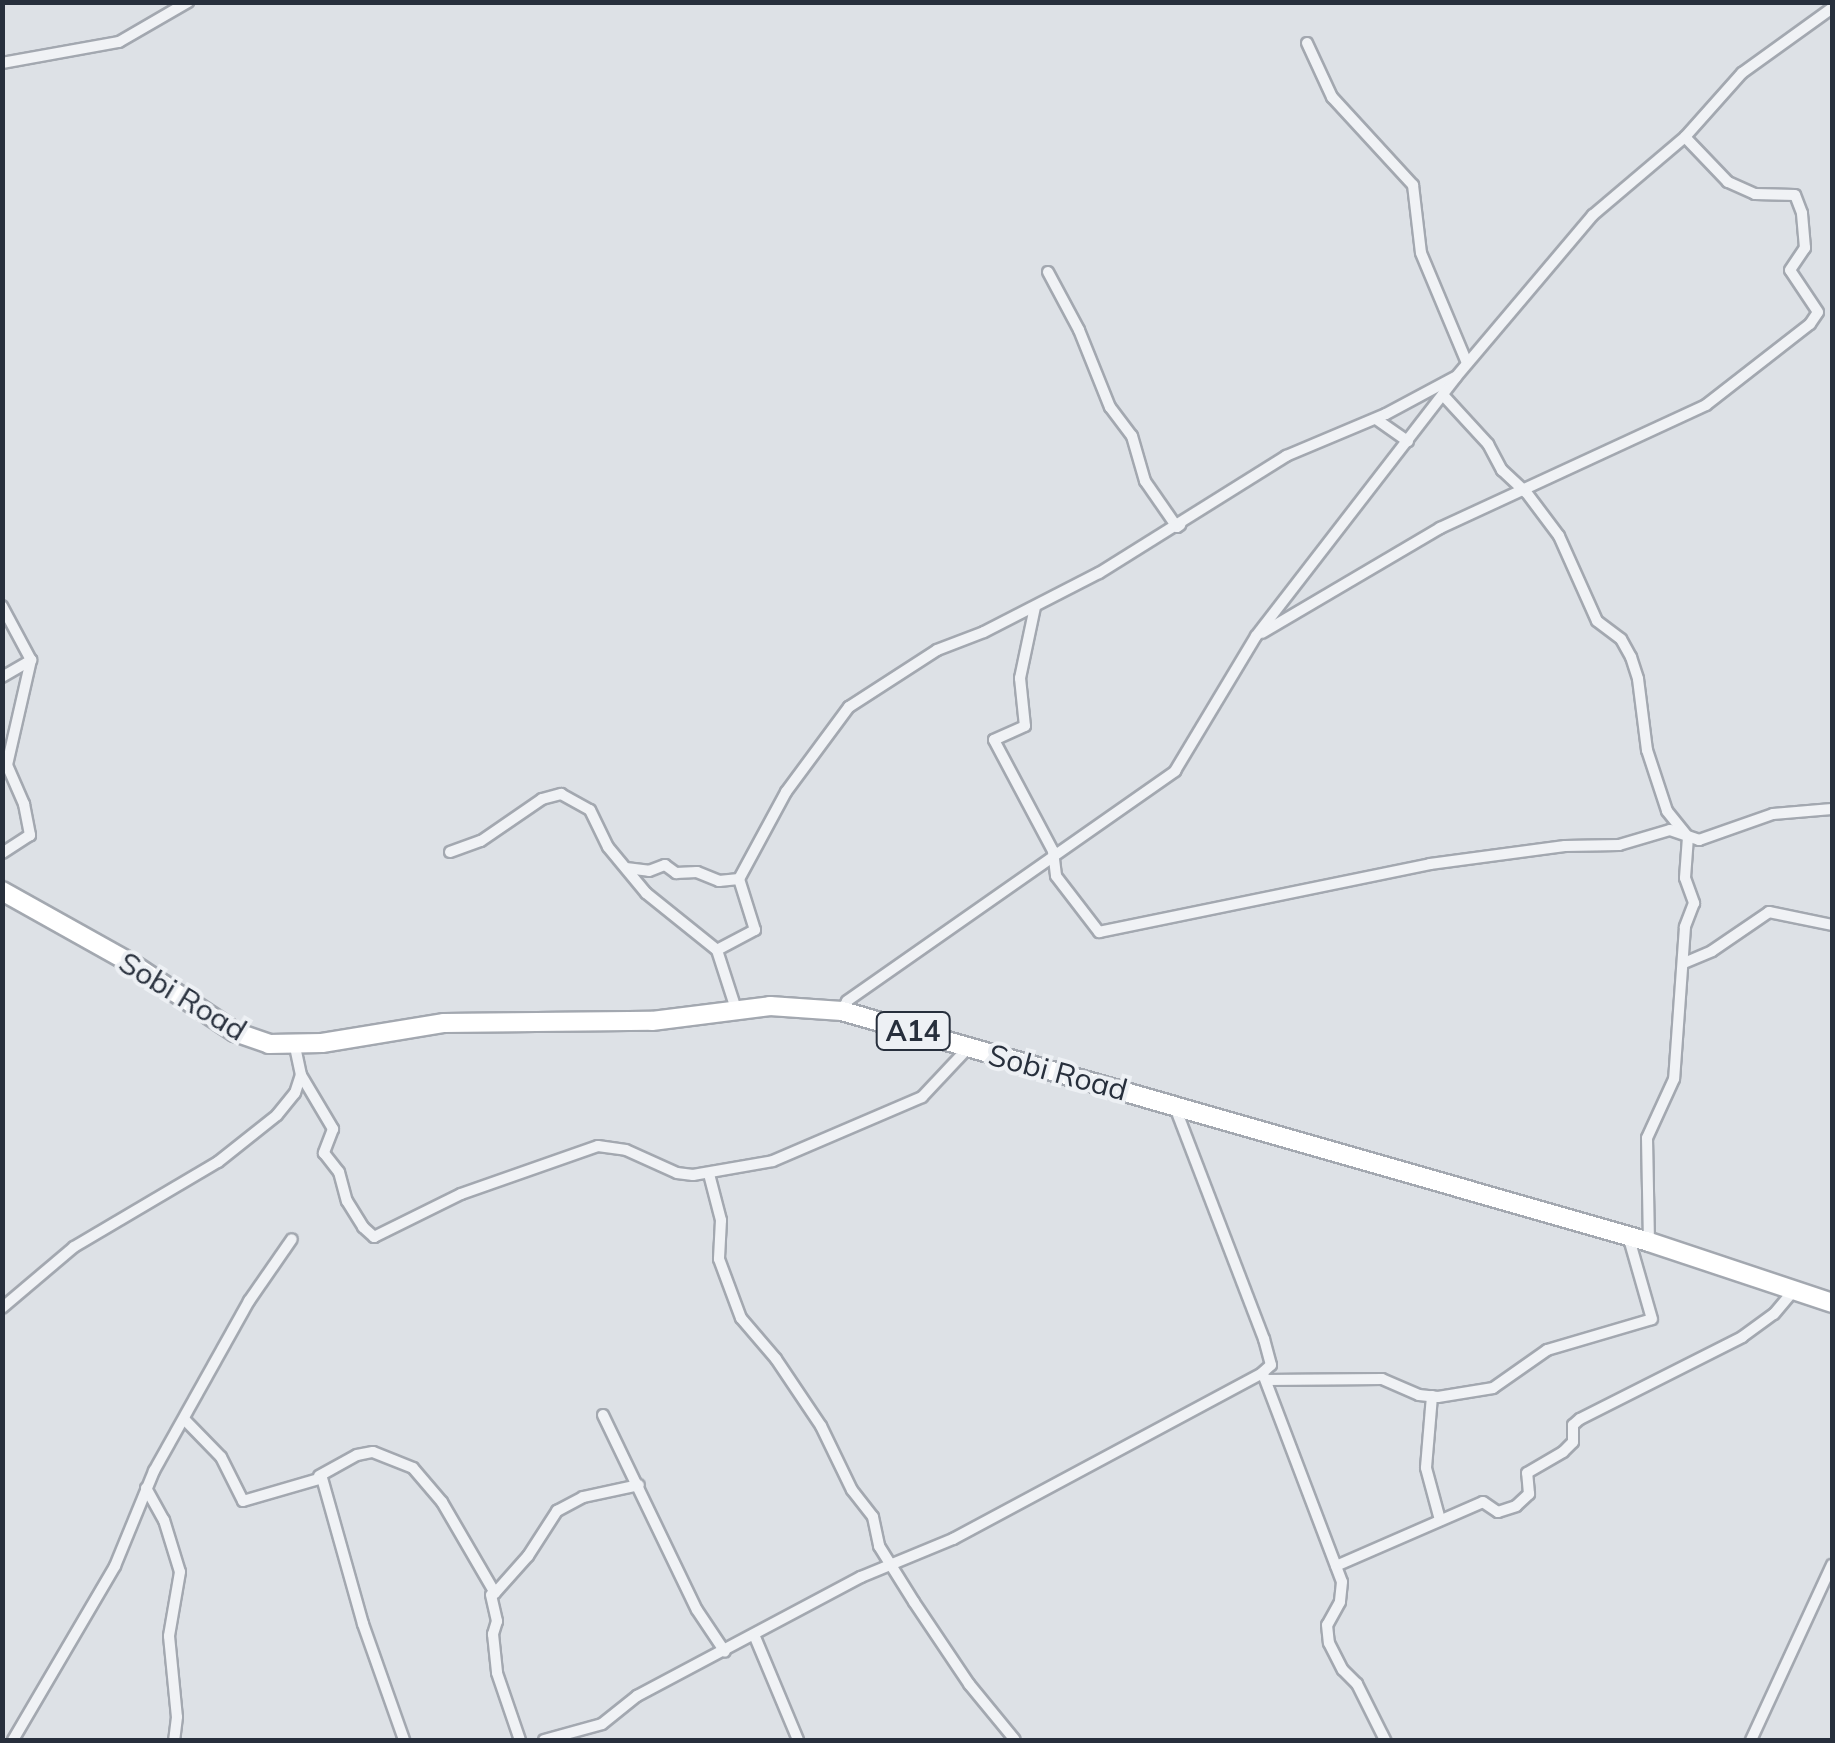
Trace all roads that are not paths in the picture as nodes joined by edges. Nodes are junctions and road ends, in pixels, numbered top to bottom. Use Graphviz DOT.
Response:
graph roads {
  1 [pos="188,2"];
  2 [pos="1832,8"];
  3 [pos="1307,44"];
  4 [pos="2,63"];
  5 [pos="1685,137"];
  6 [pos="1048,272"];
  7 [pos="1467,363"];
  8 [pos="1456,377"];
  9 [pos="1442,396"];
  10 [pos="1375,419"];
  11 [pos="1408,441"];
  12 [pos="1526,492"];
  13 [pos="1177,527"];
  14 [pos="2,606"];
  15 [pos="1035,608"];
  16 [pos="1256,636"];
  17 [pos="32,660"];
  18 [pos="2,676"];
  19 [pos="1832,810"];
  20 [pos="1688,837"];
  21 [pos="450,852"];
  22 [pos="2,854"];
  23 [pos="1052,859"];
  24 [pos="626,868"];
  25 [pos="738,879"];
  26 [pos="2,891"];
  27 [pos="1832,926"];
  28 [pos="718,950"];
  29 [pos="1684,963"];
  30 [pos="736,1009"];
  31 [pos="842,1011"];
  32 [pos="295,1046"];
  33 [pos="968,1047"];
  34 [pos="302,1075"];
  35 [pos="1174,1104"];
  36 [pos="709,1174"];
  37 [pos="292,1239"];
  38 [pos="1629,1239"];
  39 [pos="1649,1242"];
  40 [pos="1793,1292"];
  41 [pos="1832,1303"];
  42 [pos="2,1308"];
  43 [pos="1264,1377"];
  44 [pos="1432,1396"];
  45 [pos="602,1415"];
  46 [pos="184,1418"];
  47 [pos="319,1476"];
  48 [pos="639,1484"];
  49 [pos="146,1488"];
  50 [pos="1440,1520"];
  51 [pos="894,1563"];
  52 [pos="1832,1565"];
  53 [pos="1336,1566"];
  54 [pos="495,1593"];
  55 [pos="755,1637"];
  56 [pos="725,1652"];
  57 [pos="13,1740"];
  58 [pos="174,1740"];
  59 [pos="404,1740"];
  60 [pos="520,1740"];
  61 [pos="552,1740"];
  62 [pos="798,1740"];
  63 [pos="1015,1740"];
  64 [pos="1385,1740"];
  65 [pos="1751,1740"];
  1 -- 4 [label="street"];
  2 -- 5 [label="street"];
  3 -- 7 [label="street"];
  5 -- 7 [label="street"];
  5 -- 12 [label="street"];
  6 -- 13 [label="street"];
  7 -- 8 [label="street"];
  8 -- 9 [label="street"];
  8 -- 10 [label="street"];
  9 -- 11 [label="street"];
  9 -- 12 [label="street"];
  10 -- 11 [label="street"];
  10 -- 13 [label="street"];
  11 -- 16 [label="street"];
  12 -- 16 [label="street"];
  12 -- 20 [label="street"];
  13 -- 15 [label="street"];
  14 -- 17 [label="street"];
  15 -- 23 [label="street"];
  15 -- 25 [label="street"];
  16 -- 23 [label="street"];
  17 -- 18 [label="street"];
  17 -- 22 [label="street"];
  19 -- 20 [label="street"];
  20 -- 23 [label="street"];
  20 -- 29 [label="street"];
  21 -- 24 [label="street"];
  23 -- 31 [label="street"];
  24 -- 25 [label="street"];
  24 -- 28 [label="street"];
  25 -- 28 [label="street"];
  26 -- 32 [label="highway, Sobi Road / A14"];
  27 -- 29 [label="street"];
  28 -- 30 [label="street"];
  29 -- 39 [label="street"];
  30 -- 31 [label="highway, Sobi Road / A14"];
  30 -- 32 [label="highway, Sobi Road / A14"];
  31 -- 33 [label="highway, Sobi Road / A14"];
  32 -- 34 [label="street"];
  33 -- 35 [label="highway, Sobi Road / A14"];
  33 -- 36 [label="street"];
  34 -- 36 [label="street"];
  34 -- 42 [label="street"];
  35 -- 38 [label="highway, Sobi Road / A14"];
  35 -- 43 [label="street"];
  36 -- 51 [label="street"];
  37 -- 46 [label="street"];
  38 -- 39 [label="highway, Sobi Road / A14"];
  38 -- 44 [label="street"];
  39 -- 40 [label="highway, Sobi Road / A14"];
  40 -- 41 [label="highway, Sobi Road / A14"];
  40 -- 50 [label="street"];
  43 -- 44 [label="street"];
  43 -- 51 [label="street"];
  43 -- 53 [label="street"];
  44 -- 50 [label="street"];
  45 -- 48 [label="street"];
  46 -- 47 [label="street"];
  46 -- 49 [label="street"];
  47 -- 54 [label="street"];
  47 -- 59 [label="street"];
  48 -- 54 [label="street"];
  48 -- 56 [label="street"];
  49 -- 57 [label="street"];
  49 -- 58 [label="street"];
  50 -- 53 [label="street"];
  51 -- 55 [label="street"];
  51 -- 63 [label="street"];
  52 -- 65 [label="street"];
  53 -- 64 [label="street"];
  54 -- 60 [label="street"];
  55 -- 56 [label="street"];
  55 -- 62 [label="street"];
  56 -- 61 [label="street"];
}
